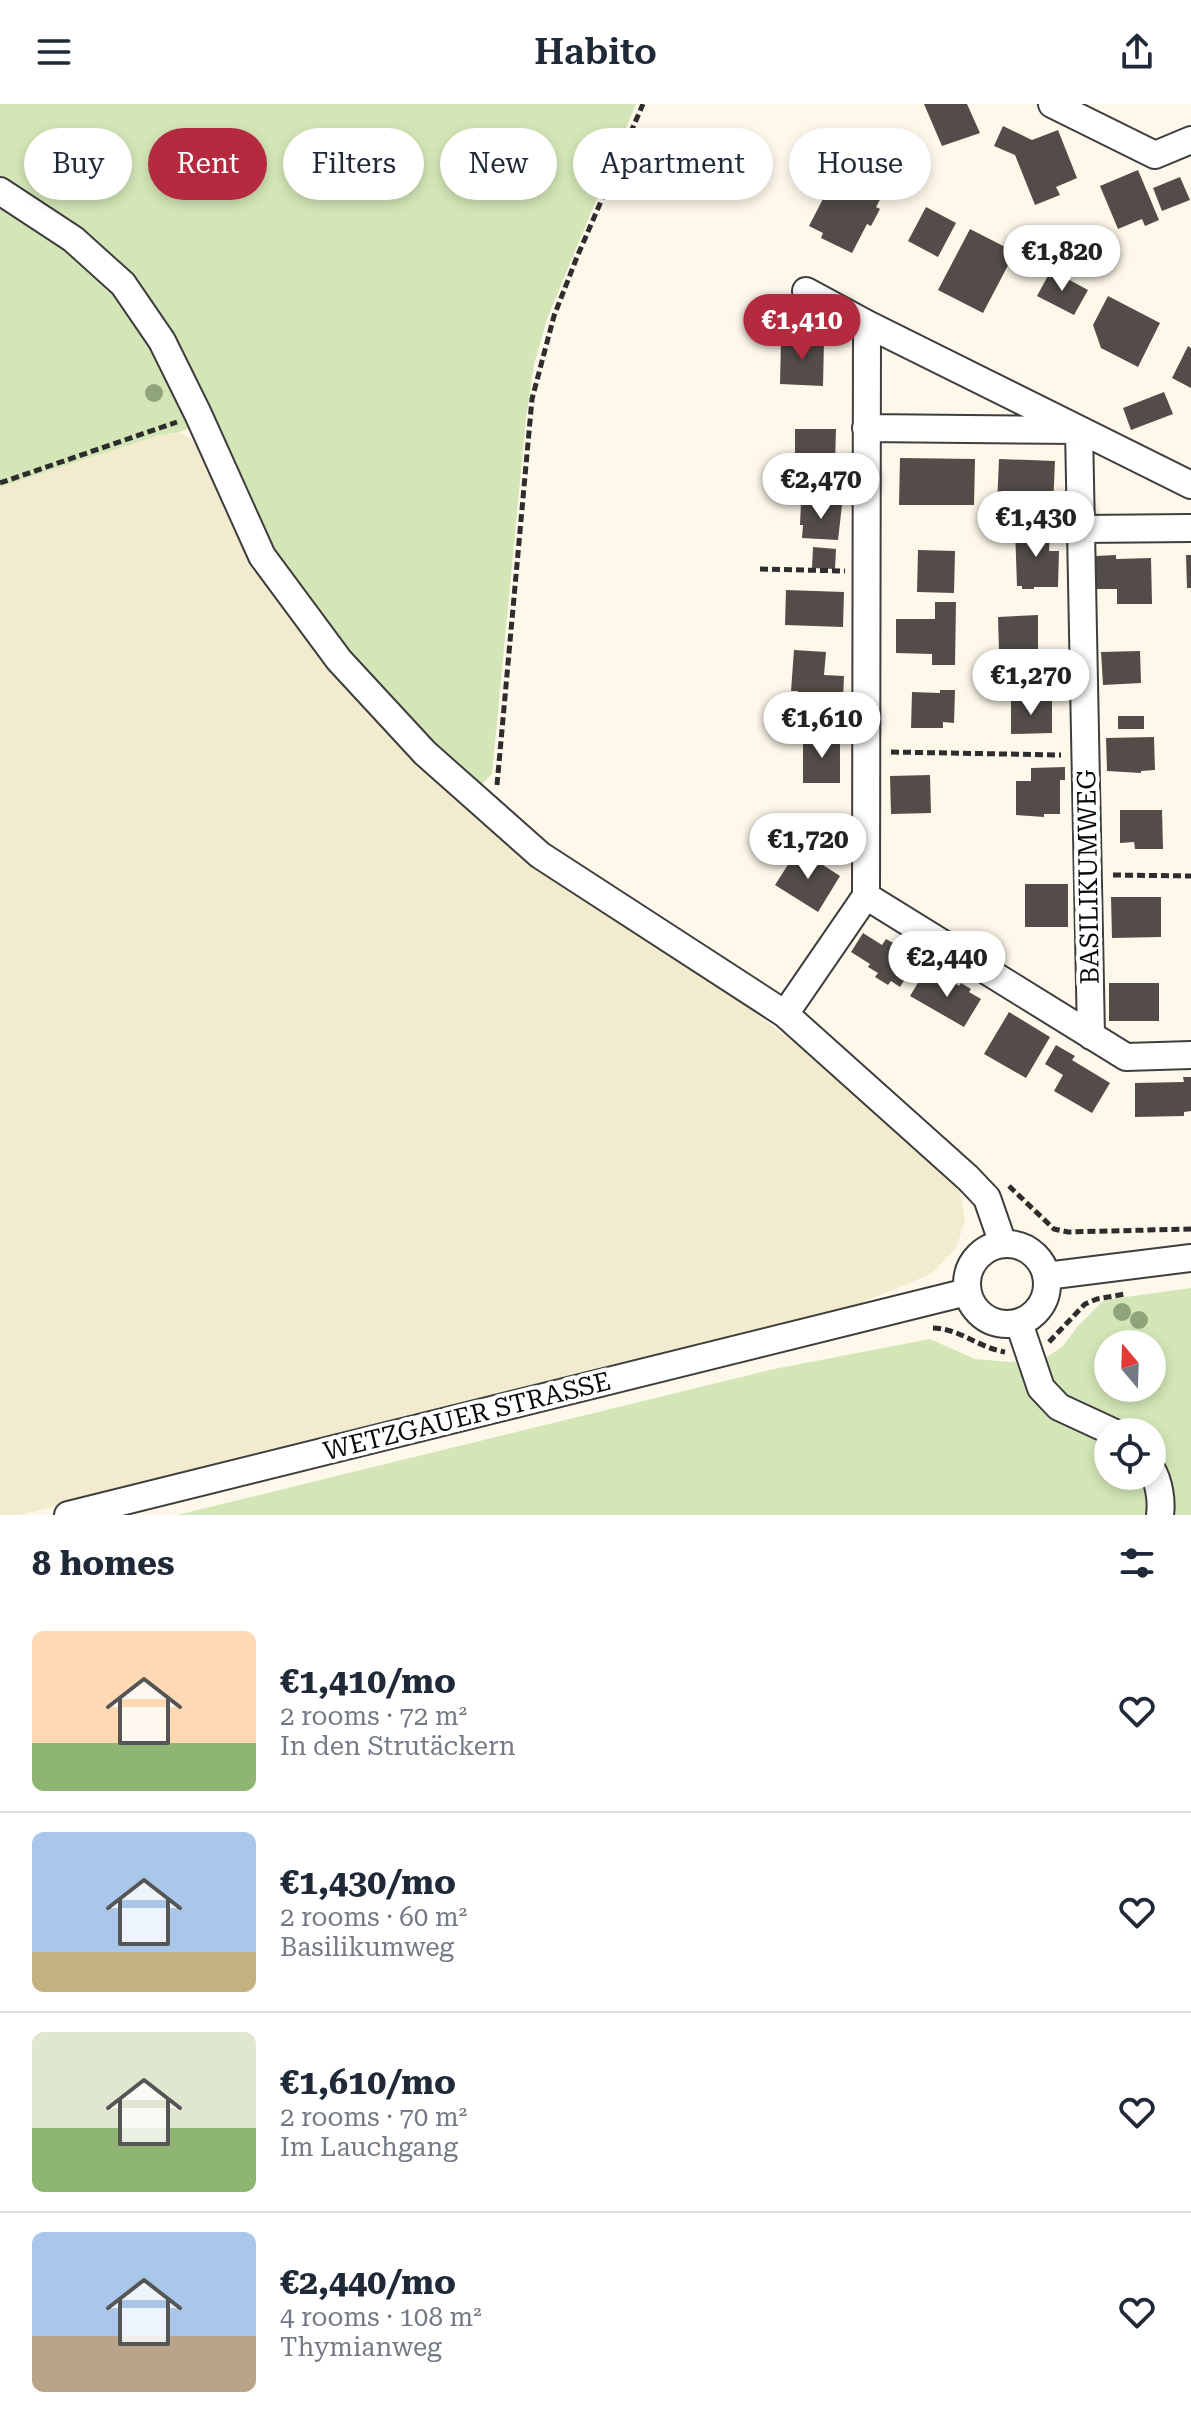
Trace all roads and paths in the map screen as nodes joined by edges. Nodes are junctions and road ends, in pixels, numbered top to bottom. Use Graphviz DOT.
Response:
graph roads {
  1 [pos="643,104"];
  2 [pos="1052,104"];
  3 [pos="1191,140"];
  4 [pos="0,191"];
  5 [pos="806,291"];
  6 [pos="867,324"];
  7 [pos="198,414"];
  8 [pos="866,428"];
  9 [pos="1079,430"];
  10 [pos="0,483"];
  11 [pos="1191,485"];
  12 [pos="1191,528"];
  13 [pos="1081,529"];
  14 [pos="760,569"];
  15 [pos="866,572"];
  16 [pos="866,752"];
  17 [pos="1085,755"];
  18 [pos="485,806"];
  19 [pos="1088,875"];
  20 [pos="1191,876"];
  21 [pos="866,896"];
  22 [pos="785,1014"];
  23 [pos="1091,1036"];
  24 [pos="1191,1055"];
  25 [pos="1009,1185"];
  26 [pos="1191,1229"];
  27 [pos="1003,1244"];
  28 [pos="1191,1258"];
  29 [pos="1046,1276"];
  30 [pos="967,1292"];
  31 [pos="1128,1294"];
  32 [pos="1019,1323"];
  33 [pos="926,1328"];
  34 [pos="1028,1351"];
  35 [pos="1094,1423"];
  36 [pos="1158,1490"];
  37 [pos="68,1515"];
  38 [pos="1160,1515"];
  1 -- 18 [label="path"];
  2 -- 3 [label="street"];
  4 -- 7 [label="street"];
  5 -- 6 [label="street"];
  6 -- 8 [label="street"];
  6 -- 9 [label="street"];
  7 -- 10 [label="path"];
  7 -- 18 [label="street"];
  8 -- 9 [label="street"];
  8 -- 15 [label="street"];
  9 -- 11 [label="street"];
  9 -- 13 [label="street, BASILIKUMWEG"];
  12 -- 13 [label="street"];
  13 -- 17 [label="street, BASILIKUMWEG"];
  14 -- 15 [label="path"];
  15 -- 16 [label="street"];
  16 -- 17 [label="path"];
  16 -- 21 [label="street"];
  17 -- 19 [label="street, BASILIKUMWEG"];
  18 -- 22 [label="street"];
  19 -- 20 [label="path"];
  19 -- 23 [label="street, BASILIKUMWEG"];
  21 -- 22 [label="street"];
  21 -- 23 [label="street"];
  22 -- 27 [label="street"];
  23 -- 24 [label="street"];
  25 -- 26 [label="path"];
  27 -- 29 [label="street"];
  27 -- 30 [label="street"];
  28 -- 29 [label="street"];
  29 -- 32 [label="street"];
  30 -- 32 [label="street"];
  30 -- 37 [label="street, WETZGAUER STRASSE"];
  31 -- 34 [label="path"];
  32 -- 34 [label="street"];
  33 -- 34 [label="path"];
  34 -- 35 [label="street"];
  36 -- 38 [label="street"];
}
